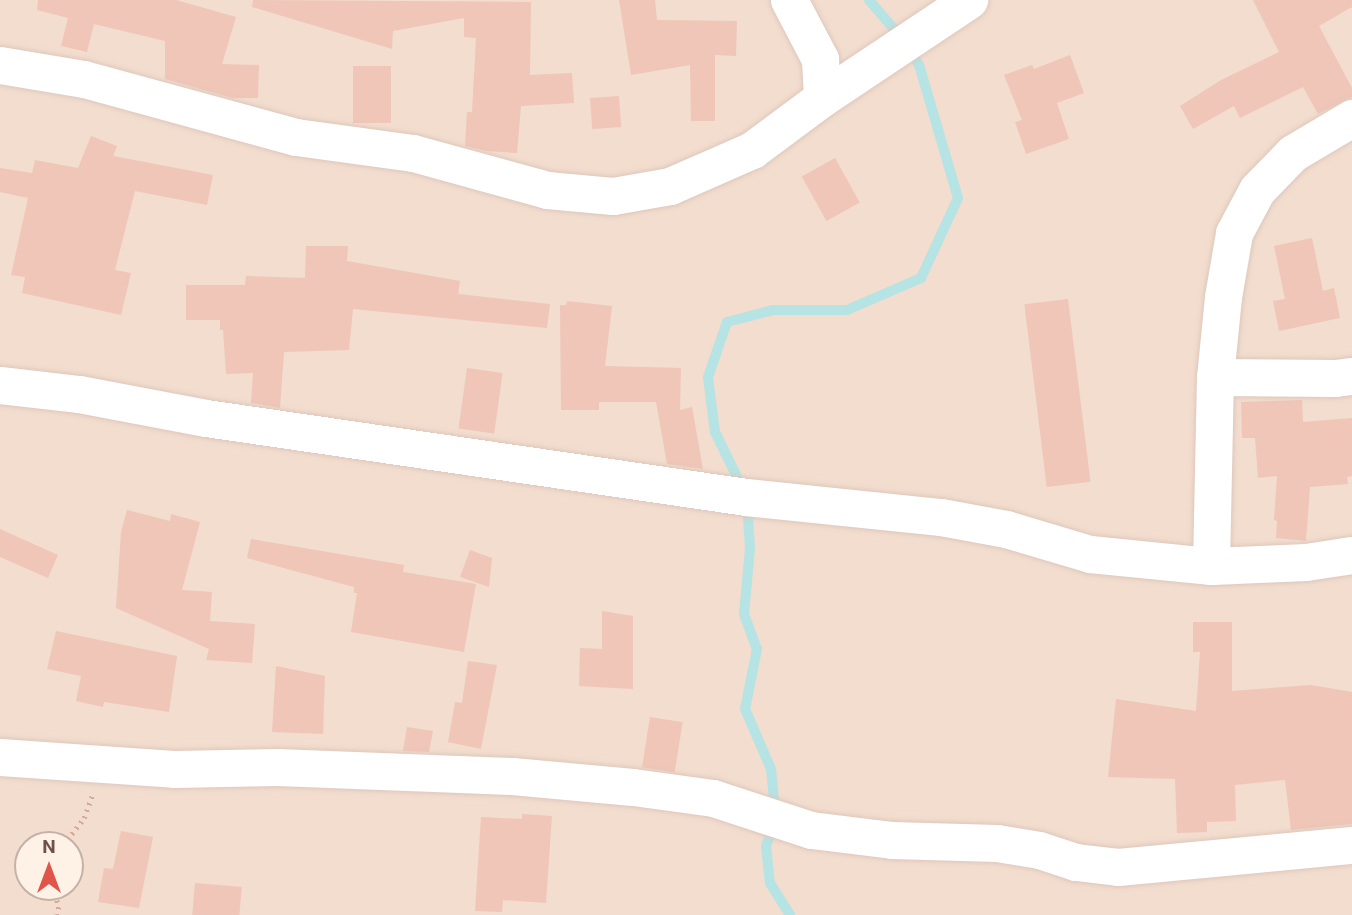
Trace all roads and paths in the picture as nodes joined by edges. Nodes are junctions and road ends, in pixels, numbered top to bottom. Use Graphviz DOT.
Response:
graph roads {
  1 [pos="789,0"];
  2 [pos="969,0"];
  3 [pos="0,65"];
  4 [pos="822,98"];
  5 [pos="1352,118"];
  6 [pos="1352,376"];
  7 [pos="1215,377"];
  8 [pos="0,385"];
  9 [pos="1352,555"];
  10 [pos="1211,566"];
  11 [pos="0,757"];
  12 [pos="104,766"];
  13 [pos="74,831"];
  14 [pos="1352,845"];
  1 -- 4 [label="street"];
  2 -- 4 [label="street"];
  3 -- 4 [label="street"];
  5 -- 7 [label="street"];
  6 -- 7 [label="street"];
  7 -- 10 [label="street"];
  8 -- 10 [label="street"];
  9 -- 10 [label="street"];
  11 -- 12 [label="street"];
  12 -- 13 [label="path"];
  12 -- 14 [label="street"];
}
